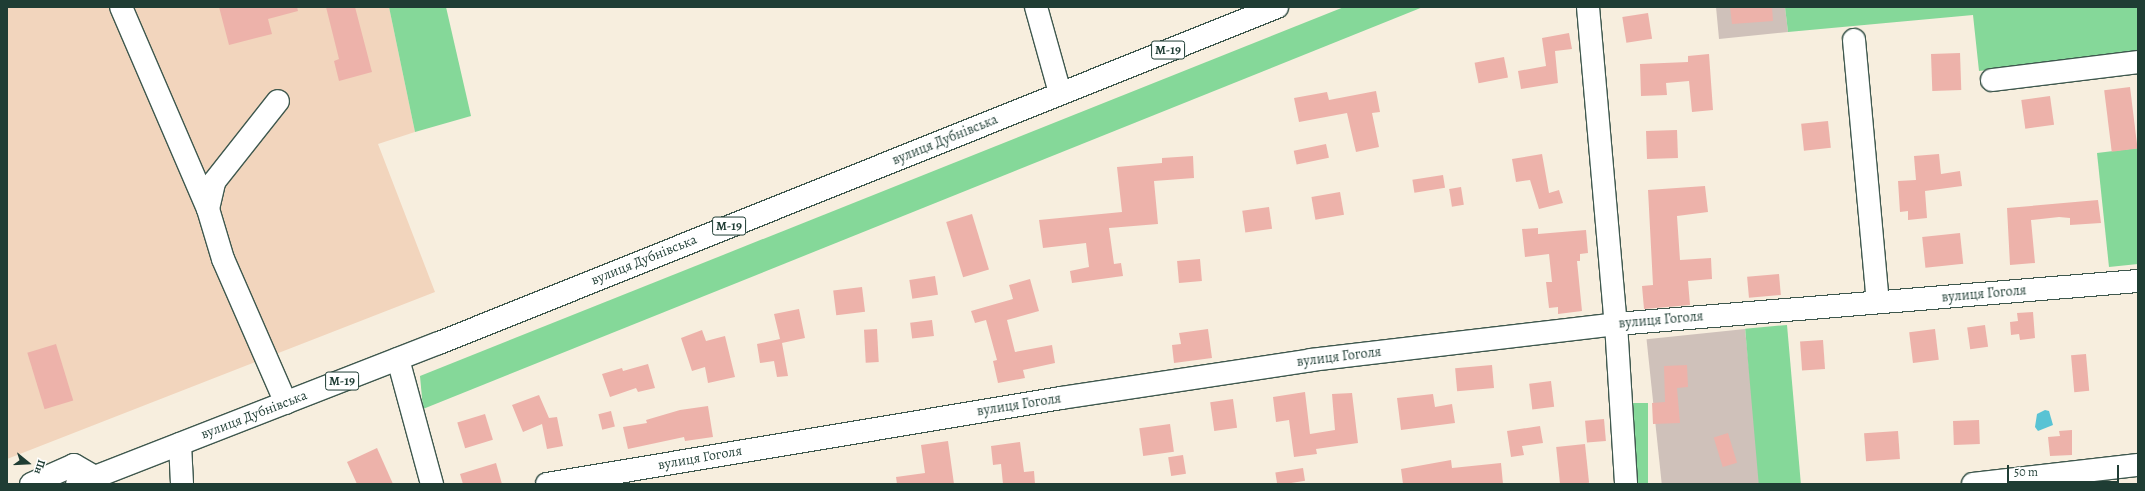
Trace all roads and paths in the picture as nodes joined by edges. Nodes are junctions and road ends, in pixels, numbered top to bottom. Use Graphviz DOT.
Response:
graph roads {
  1 [pos="122,7"];
  2 [pos="1036,7"];
  3 [pos="1277,7"];
  4 [pos="1588,7"];
  5 [pos="1854,40"];
  6 [pos="2138,62"];
  7 [pos="1992,80"];
  8 [pos="1060,93"];
  9 [pos="278,101"];
  10 [pos="208,209"];
  11 [pos="2138,281"];
  12 [pos="1878,302"];
  13 [pos="1616,324"];
  14 [pos="398,359"];
  15 [pos="286,403"];
  16 [pos="180,444"];
  17 [pos="2138,465"];
  18 [pos="86,480"];
  19 [pos="31,484"];
  20 [pos="182,484"];
  21 [pos="432,484"];
  22 [pos="548,484"];
  23 [pos="1626,484"];
  24 [pos="1973,484"];
  1 -- 10 [label="main road"];
  2 -- 8 [label="main road"];
  3 -- 8 [label="main road, вулиця Дубнівська / М-19"];
  4 -- 13 [label="main road"];
  5 -- 12 [label="main road"];
  6 -- 7 [label="main road"];
  8 -- 14 [label="main road, вулиця Дубнівська / М-19"];
  9 -- 10 [label="main road"];
  10 -- 15 [label="main road"];
  11 -- 12 [label="main road, вулиця Гоголя"];
  12 -- 13 [label="main road, вулиця Гоголя"];
  13 -- 22 [label="main road, вулиця Гоголя"];
  13 -- 23 [label="main road"];
  14 -- 15 [label="main road, вулиця Дубнівська / М-19"];
  14 -- 21 [label="main road"];
  15 -- 16 [label="main road, вулиця Дубнівська / М-19"];
  16 -- 18 [label="main road, вулиця Дубнівська / М-19"];
  16 -- 20 [label="main road"];
  17 -- 24 [label="main road"];
  18 -- 19 [label="main road"];
}
